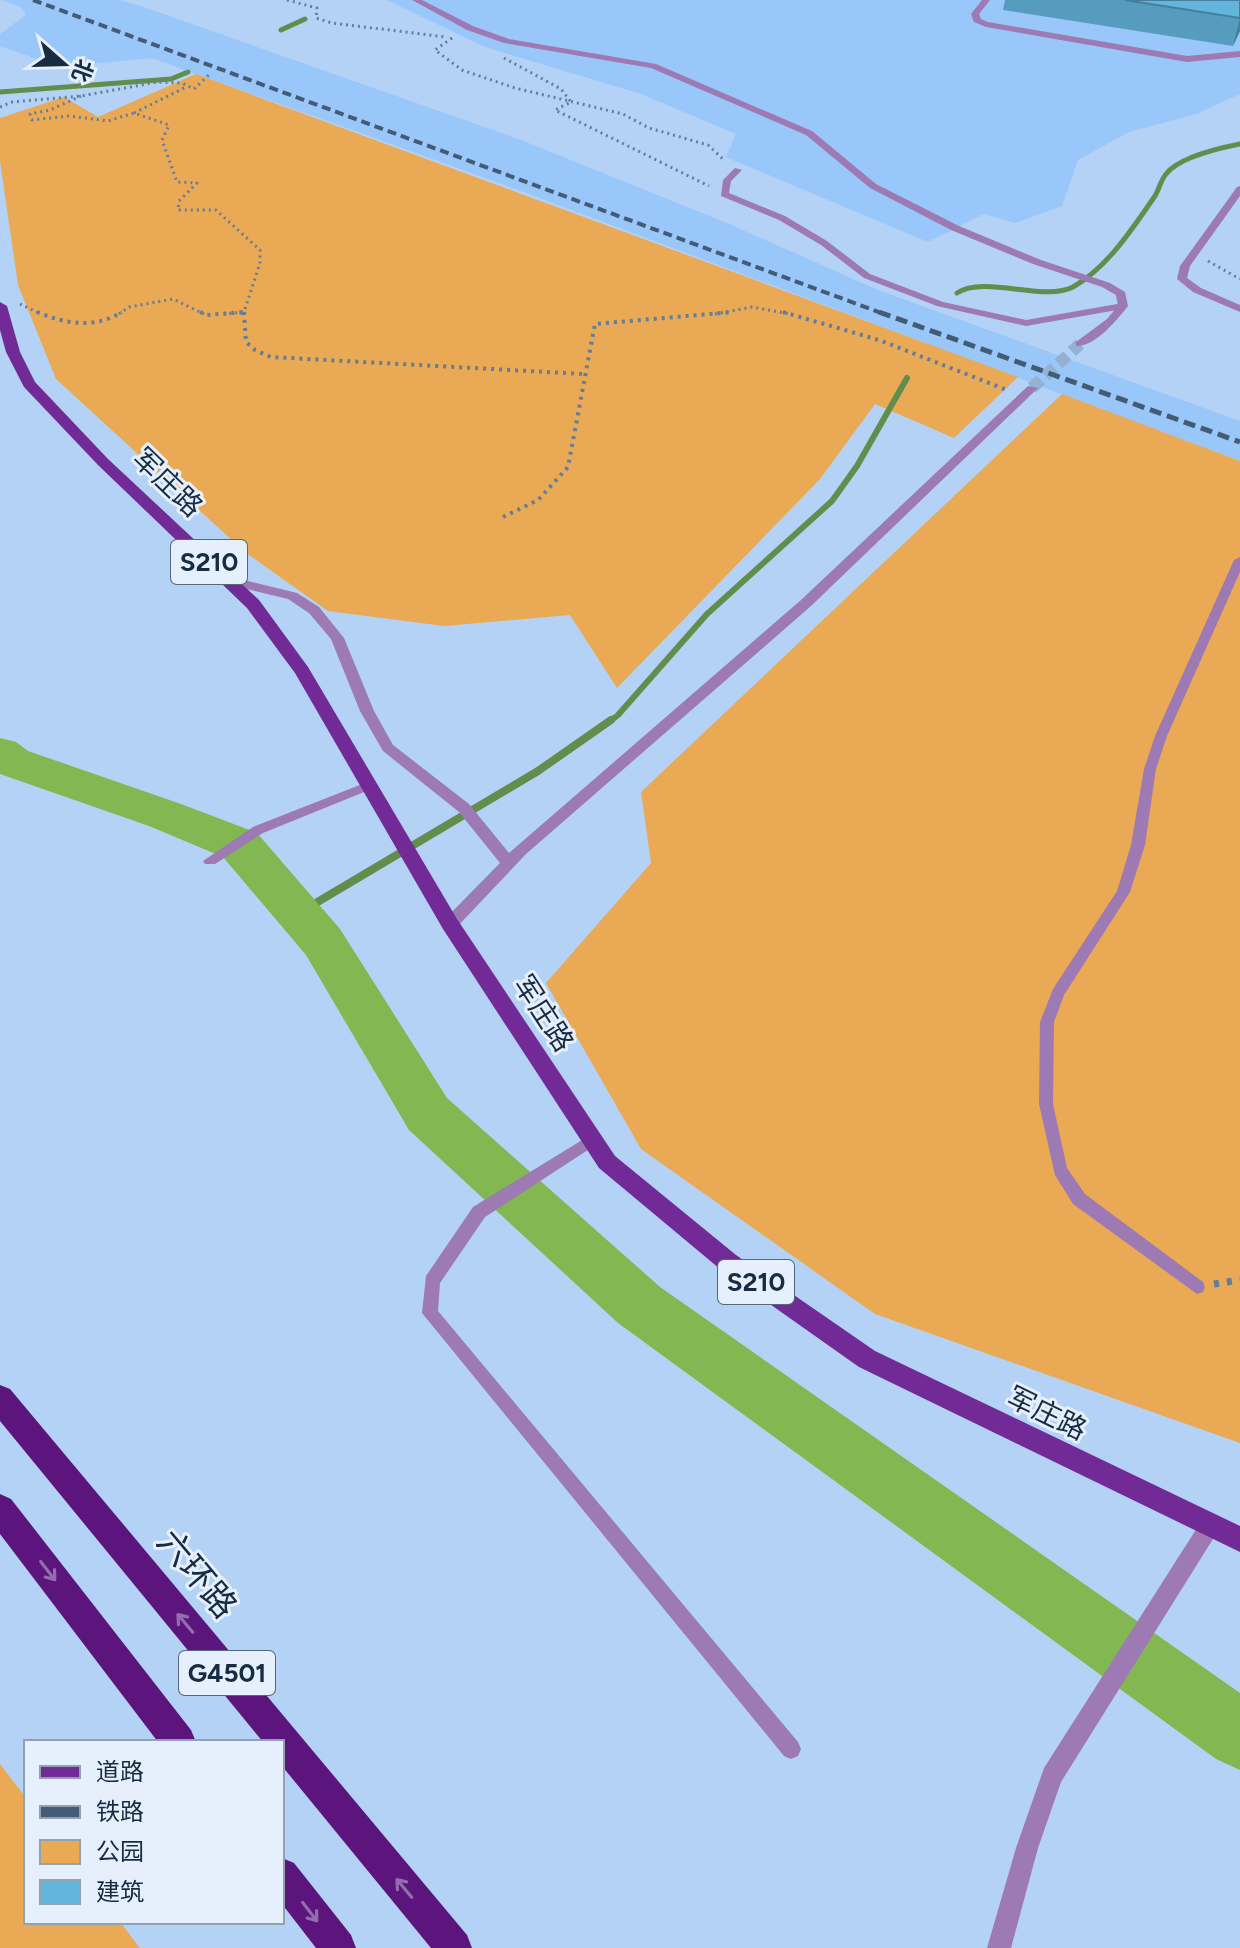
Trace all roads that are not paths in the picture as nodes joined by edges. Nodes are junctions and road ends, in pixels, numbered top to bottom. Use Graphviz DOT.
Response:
graph roads {
  1 [pos="416,0"];
  2 [pos="986,0"];
  3 [pos="1240,54"];
  4 [pos="738,170"];
  5 [pos="1240,189"];
  6 [pos="1227,207"];
  7 [pos="1240,208"];
  8 [pos="4,305"];
  9 [pos="1123,306"];
  10 [pos="1240,309"];
  11 [pos="1080,344"];
  12 [pos="1028,392"];
  13 [pos="1240,560"];
  14 [pos="227,580"];
  15 [pos="370,785"];
  16 [pos="210,861"];
  17 [pos="508,863"];
  18 [pos="450,924"];
  19 [pos="592,1140"];
  20 [pos="1197,1287"];
  21 [pos="0,1399"];
  22 [pos="0,1509"];
  23 [pos="1211,1524"];
  24 [pos="1240,1539"];
  25 [pos="177,1740"];
  26 [pos="282,1740"];
  27 [pos="284,1742"];
  28 [pos="791,1749"];
  29 [pos="284,1878"];
  30 [pos="338,1948"];
  31 [pos="454,1948"];
  32 [pos="999,1948"];
  1 -- 9 [label="street"];
  2 -- 3 [label="street"];
  4 -- 9 [label="lane"];
  5 -- 6 [label="street"];
  6 -- 7 [label="street"];
  6 -- 10 [label="street"];
  8 -- 14 [label="main road, 军庄路 / S210"];
  9 -- 11 [label="street"];
  12 -- 17 [label="street"];
  13 -- 20 [label="lane"];
  14 -- 15 [label="main road, 军庄路 / S210"];
  14 -- 17 [label="street"];
  15 -- 16 [label="lane"];
  15 -- 18 [label="main road, 军庄路 / S210"];
  17 -- 18 [label="street"];
  18 -- 19 [label="main road, 军庄路 / S210"];
  19 -- 23 [label="main road, 军庄路 / S210"];
  19 -- 28 [label="lane"];
  26 -- 21 [label="highway, 六环路 / G4501, one-way"];
  22 -- 25 [label="highway, G4501, one-way"];
  23 -- 24 [label="main road, 军庄路 / S210"];
  23 -- 32 [label="street"];
  31 -- 27 [label="highway, 六环路 / G4501, one-way"];
  29 -- 30 [label="highway, one-way"];
}
